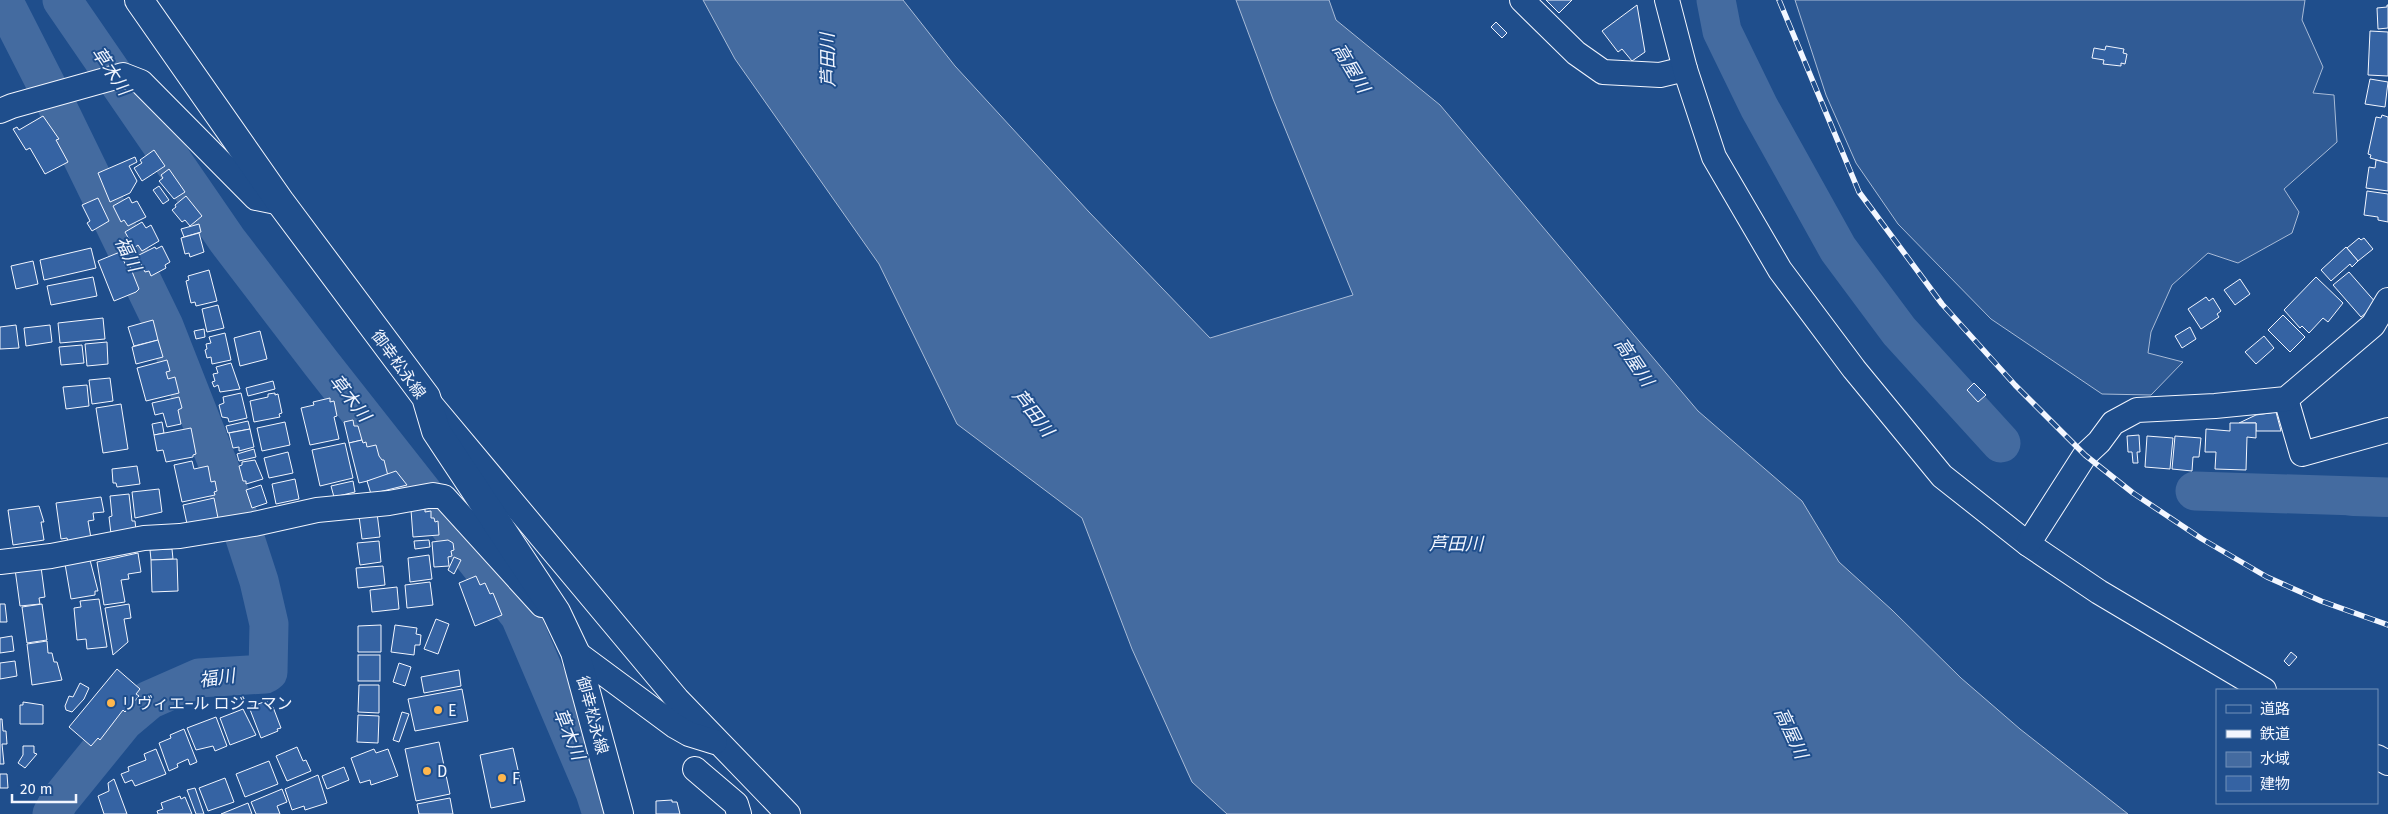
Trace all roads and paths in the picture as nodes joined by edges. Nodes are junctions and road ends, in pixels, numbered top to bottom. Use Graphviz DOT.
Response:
graph roads {
  1 [pos="139,0"];
  2 [pos="1522,0"];
  3 [pos="1667,0"];
  4 [pos="1685,69"];
  5 [pos="0,111"];
  6 [pos="281,203"];
  7 [pos="2388,300"];
  8 [pos="426,397"];
  9 [pos="2286,399"];
  10 [pos="2388,430"];
  11 [pos="2028,544"];
  12 [pos="0,562"];
  13 [pos="556,612"];
  14 [pos="575,652"];
  15 [pos="2262,689"];
  16 [pos="719,743"];
  17 [pos="695,770"];
  18 [pos="619,814"];
  19 [pos="739,814"];
  20 [pos="788,814"];
  1 -- 6 [label="main road, 御幸松永線"];
  2 -- 4 [label="street"];
  3 -- 4 [label="street"];
  4 -- 11 [label="street"];
  5 -- 6 [label="street"];
  6 -- 8 [label="main road, 御幸松永線"];
  7 -- 9 [label="street"];
  8 -- 13 [label="main road, 御幸松永線"];
  8 -- 16 [label="street"];
  9 -- 10 [label="street"];
  9 -- 11 [label="street"];
  11 -- 15 [label="street"];
  12 -- 13 [label="street"];
  13 -- 14 [label="main road, 御幸松永線"];
  14 -- 16 [label="street"];
  14 -- 18 [label="main road, 御幸松永線"];
  16 -- 20 [label="street"];
  17 -- 19 [label="street"];
}
